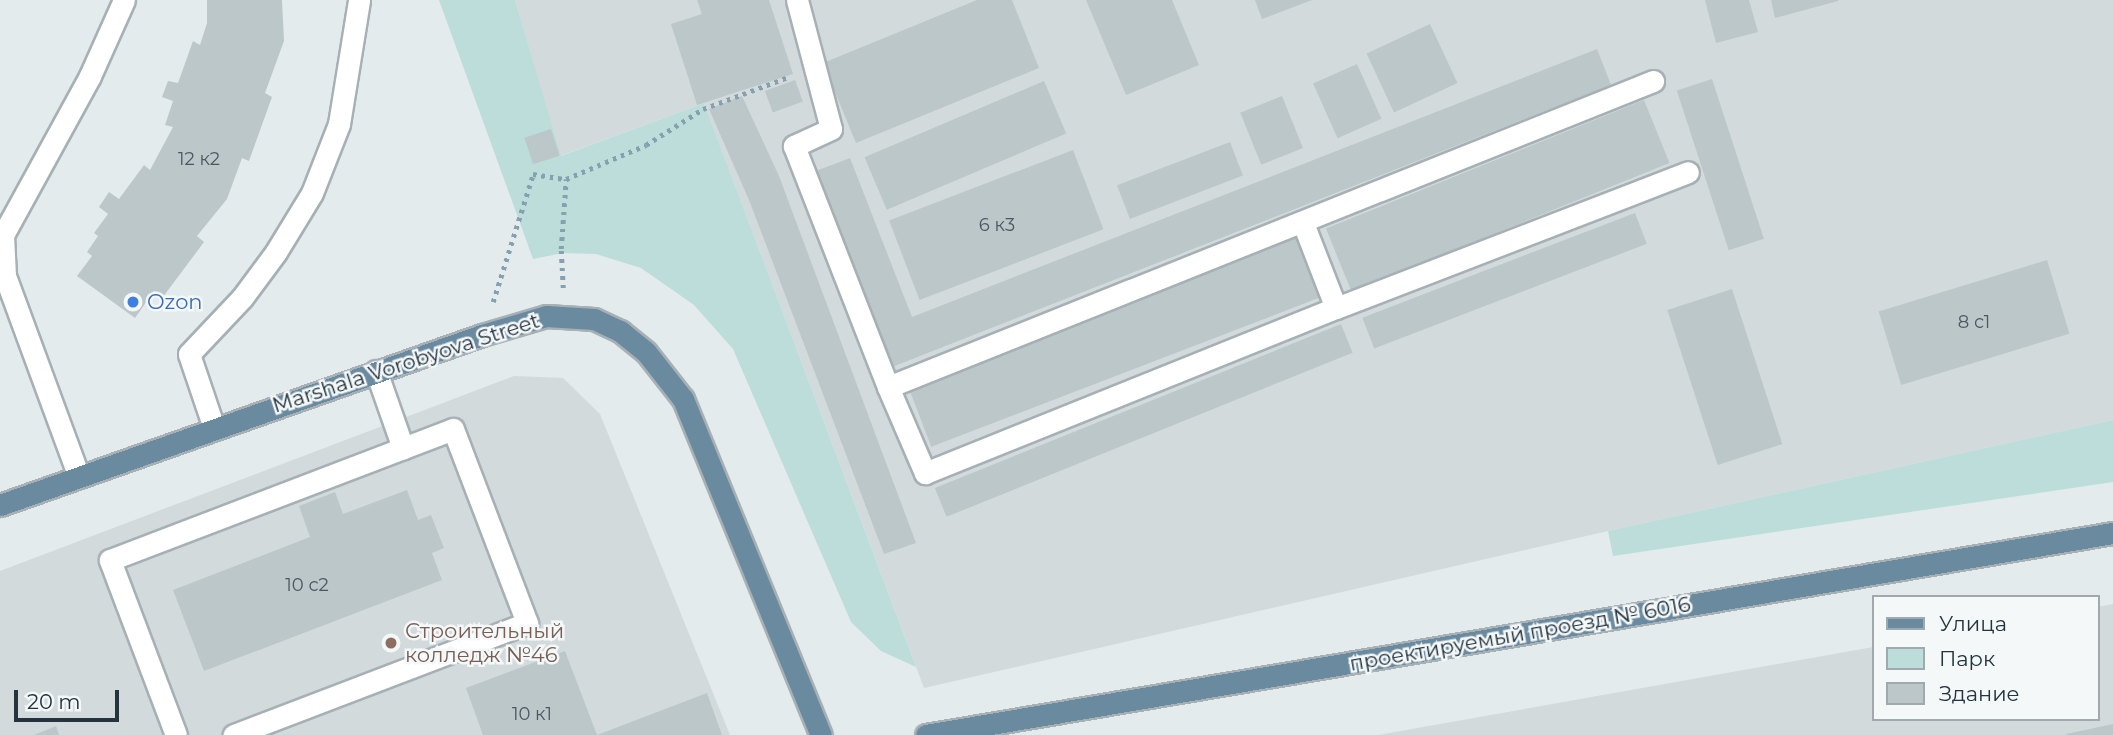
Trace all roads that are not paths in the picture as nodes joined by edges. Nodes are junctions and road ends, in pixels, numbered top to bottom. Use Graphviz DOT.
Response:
graph roads {
  1 [pos="124,0"];
  2 [pos="359,0"];
  3 [pos="797,0"];
  4 [pos="1653,81"];
  5 [pos="1688,172"];
  6 [pos="1303,223"];
  7 [pos="1336,308"];
  8 [pos="376,371"];
  9 [pos="888,387"];
  10 [pos="214,428"];
  11 [pos="403,448"];
  12 [pos="79,477"];
  13 [pos="0,505"];
  14 [pos="2113,533"];
  15 [pos="176,735"];
  16 [pos="234,735"];
  17 [pos="821,735"];
  18 [pos="926,735"];
  1 -- 12 [label="lane"];
  2 -- 10 [label="lane"];
  3 -- 9 [label="lane"];
  4 -- 6 [label="lane"];
  5 -- 7 [label="lane"];
  6 -- 7 [label="lane"];
  6 -- 9 [label="lane"];
  7 -- 9 [label="lane"];
  8 -- 10 [label="main road, Marshala Vorobyova Street"];
  8 -- 11 [label="lane"];
  8 -- 17 [label="main road, Marshala Vorobyova Street"];
  10 -- 12 [label="main road, Marshala Vorobyova Street"];
  11 -- 15 [label="lane"];
  11 -- 16 [label="lane"];
  12 -- 13 [label="main road, Marshala Vorobyova Street"];
  14 -- 18 [label="main road, проектируемый проезд № 6016"];
}
